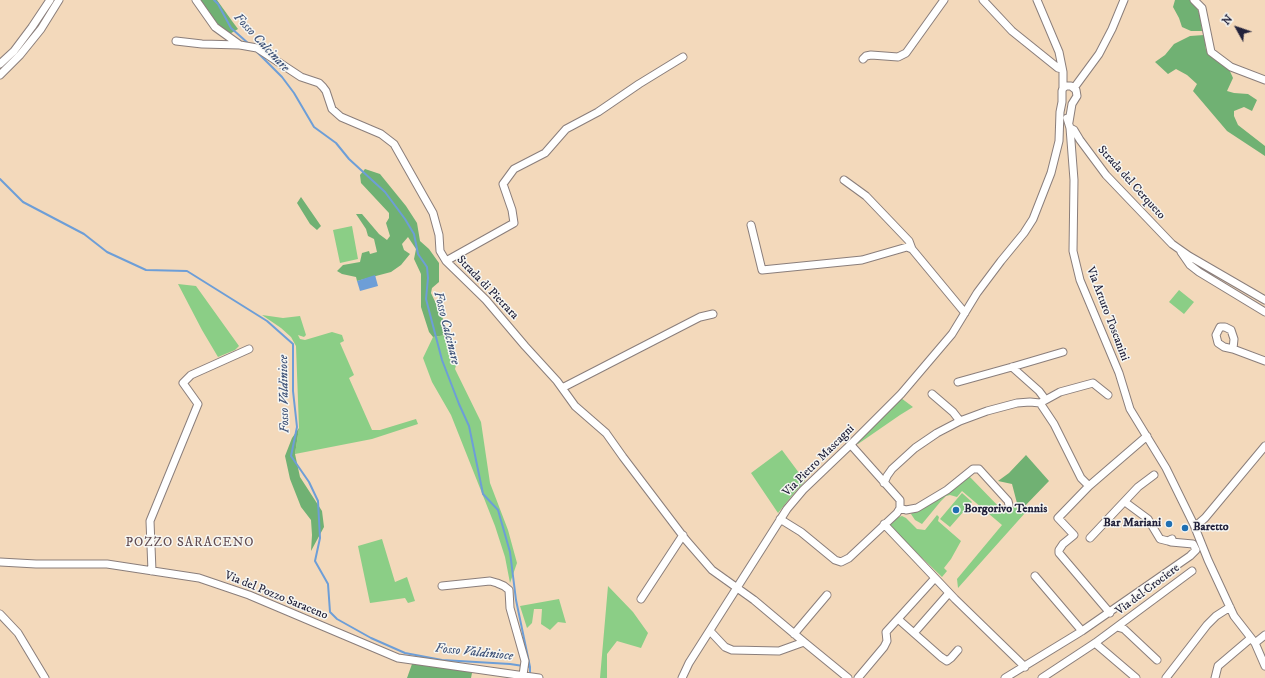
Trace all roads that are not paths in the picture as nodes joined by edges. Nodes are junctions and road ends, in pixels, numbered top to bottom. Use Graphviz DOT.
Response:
graph roads {
  1 [pos="50,0"];
  2 [pos="59,0"];
  3 [pos="196,0"];
  4 [pos="944,0"];
  5 [pos="983,0"];
  6 [pos="1037,0"];
  7 [pos="1124,0"];
  8 [pos="1194,0"];
  9 [pos="176,41"];
  10 [pos="240,45"];
  11 [pos="682,57"];
  12 [pos="863,59"];
  13 [pos="0,64"];
  14 [pos="1063,71"];
  15 [pos="0,75"];
  16 [pos="1265,80"];
  17 [pos="1072,87"];
  18 [pos="1063,88"];
  19 [pos="1063,103"];
  20 [pos="1072,106"];
  21 [pos="1065,113"];
  22 [pos="1060,120"];
  23 [pos="1069,125"];
  24 [pos="844,180"];
  25 [pos="751,225"];
  26 [pos="912,249"];
  27 [pos="1179,250"];
  28 [pos="446,261"];
  29 [pos="1265,300"];
  30 [pos="1265,312"];
  31 [pos="965,313"];
  32 [pos="713,314"];
  33 [pos="249,349"];
  34 [pos="1233,349"];
  35 [pos="1063,352"];
  36 [pos="1265,361"];
  37 [pos="1012,367"];
  38 [pos="958,382"];
  39 [pos="562,388"];
  40 [pos="932,394"];
  41 [pos="1108,395"];
  42 [pos="1043,401"];
  43 [pos="960,421"];
  44 [pos="1147,436"];
  45 [pos="851,445"];
  46 [pos="1265,446"];
  47 [pos="1154,475"];
  48 [pos="884,483"];
  49 [pos="1089,486"];
  50 [pos="1125,502"];
  51 [pos="1010,504"];
  52 [pos="900,508"];
  53 [pos="780,519"];
  54 [pos="884,524"];
  55 [pos="1194,525"];
  56 [pos="682,535"];
  57 [pos="1198,536"];
  58 [pos="1090,538"];
  59 [pos="1168,541"];
  60 [pos="0,562"];
  61 [pos="152,571"];
  62 [pos="1192,571"];
  63 [pos="1035,576"];
  64 [pos="935,578"];
  65 [pos="442,586"];
  66 [pos="738,588"];
  67 [pos="949,593"];
  68 [pos="827,595"];
  69 [pos="641,599"];
  70 [pos="1230,607"];
  71 [pos="1110,613"];
  72 [pos="0,614"];
  73 [pos="898,619"];
  74 [pos="1117,627"];
  75 [pos="710,631"];
  76 [pos="1082,631"];
  77 [pos="914,633"];
  78 [pos="794,634"];
  79 [pos="1265,635"];
  80 [pos="1253,641"];
  81 [pos="804,642"];
  82 [pos="1095,643"];
  83 [pos="958,650"];
  84 [pos="1263,657"];
  85 [pos="1157,660"];
  86 [pos="1265,666"];
  87 [pos="1025,667"];
  88 [pos="524,675"];
  89 [pos="45,678"];
  90 [pos="540,678"];
  91 [pos="682,678"];
  92 [pos="848,678"];
  93 [pos="858,678"];
  94 [pos="1005,678"];
  95 [pos="1042,678"];
  96 [pos="1136,678"];
  97 [pos="1166,678"];
  98 [pos="1215,678"];
  1 -- 13 [label="street"];
  2 -- 15 [label="street"];
  3 -- 10 [label="street, Strada di Pietrara"];
  4 -- 12 [label="street"];
  5 -- 14 [label="street"];
  6 -- 14 [label="street"];
  7 -- 17 [label="street"];
  8 -- 16 [label="street"];
  9 -- 10 [label="street, Strada di Pietrara"];
  10 -- 28 [label="street, Strada di Pietrara"];
  11 -- 28 [label="street"];
  14 -- 17 [label="street"];
  14 -- 18 [label="street"];
  17 -- 18 [label="street"];
  17 -- 20 [label="street"];
  18 -- 19 [label="street"];
  19 -- 20 [label="street"];
  19 -- 21 [label="street, Via Arturo Toscanini"];
  19 -- 22 [label="street, Via Pietro Mascagni"];
  20 -- 21 [label="street"];
  20 -- 23 [label="street, Via Arturo Toscanini"];
  21 -- 22 [label="street"];
  21 -- 23 [label="street, Via Arturo Toscanini"];
  22 -- 31 [label="street, Via Pietro Mascagni"];
  23 -- 27 [label="street, Strada del Cerqueto"];
  23 -- 44 [label="street, Via Arturo Toscanini"];
  24 -- 26 [label="street"];
  25 -- 26 [label="street"];
  26 -- 31 [label="street"];
  27 -- 29 [label="street, Strada del Cerqueto"];
  27 -- 30 [label="street, Strada del Cerqueto"];
  28 -- 39 [label="street, Strada di Pietrara"];
  31 -- 45 [label="street, Via Pietro Mascagni"];
  32 -- 39 [label="street"];
  33 -- 61 [label="street"];
  34 -- 36 [label="street"];
  35 -- 37 [label="street"];
  37 -- 38 [label="street"];
  37 -- 42 [label="street"];
  39 -- 56 [label="street, Strada di Pietrara"];
  40 -- 43 [label="street"];
  41 -- 42 [label="street"];
  42 -- 43 [label="street"];
  42 -- 49 [label="street"];
  43 -- 48 [label="street"];
  44 -- 49 [label="street"];
  44 -- 55 [label="street, Via Arturo Toscanini"];
  45 -- 48 [label="street"];
  45 -- 53 [label="street, Via Pietro Mascagni"];
  46 -- 55 [label="street"];
  47 -- 50 [label="street"];
  48 -- 52 [label="street"];
  49 -- 71 [label="street"];
  50 -- 58 [label="street"];
  50 -- 59 [label="street"];
  51 -- 52 [label="street"];
  52 -- 54 [label="street"];
  53 -- 54 [label="street"];
  53 -- 66 [label="street, Via Pietro Mascagni"];
  54 -- 64 [label="street"];
  55 -- 57 [label="street, Via Arturo Toscanini"];
  56 -- 66 [label="street, Strada di Pietrara"];
  56 -- 69 [label="street"];
  57 -- 59 [label="street"];
  57 -- 70 [label="street, Via Arturo Toscanini"];
  59 -- 71 [label="street"];
  60 -- 61 [label="street, Via del Pozzo Saraceno"];
  61 -- 88 [label="street, Via del Pozzo Saraceno"];
  62 -- 74 [label="street, Via del Crociere"];
  63 -- 76 [label="street"];
  64 -- 67 [label="street"];
  64 -- 73 [label="street"];
  65 -- 88 [label="street"];
  66 -- 75 [label="street, Via Pietro Mascagni"];
  66 -- 78 [label="street, Strada di Pietrara"];
  67 -- 77 [label="street"];
  67 -- 87 [label="street"];
  68 -- 78 [label="street"];
  70 -- 80 [label="street, Via Arturo Toscanini"];
  70 -- 97 [label="street"];
  71 -- 76 [label="street"];
  72 -- 89 [label="street"];
  73 -- 77 [label="street"];
  73 -- 93 [label="street"];
  74 -- 82 [label="street, Via del Crociere"];
  74 -- 85 [label="street, Via del Crociere"];
  75 -- 81 [label="street"];
  75 -- 91 [label="street, Via Pietro Mascagni"];
  76 -- 87 [label="street"];
  77 -- 83 [label="street"];
  78 -- 81 [label="street, Strada di Pietrara"];
  79 -- 80 [label="street"];
  80 -- 84 [label="street, Via Arturo Toscanini"];
  80 -- 98 [label="street"];
  81 -- 92 [label="street, Strada di Pietrara"];
  82 -- 95 [label="street, Via del Crociere"];
  82 -- 96 [label="street"];
  84 -- 86 [label="street, Via Arturo Toscanini"];
  87 -- 94 [label="street"];
  88 -- 90 [label="street, Via del Pozzo Saraceno"];
}
